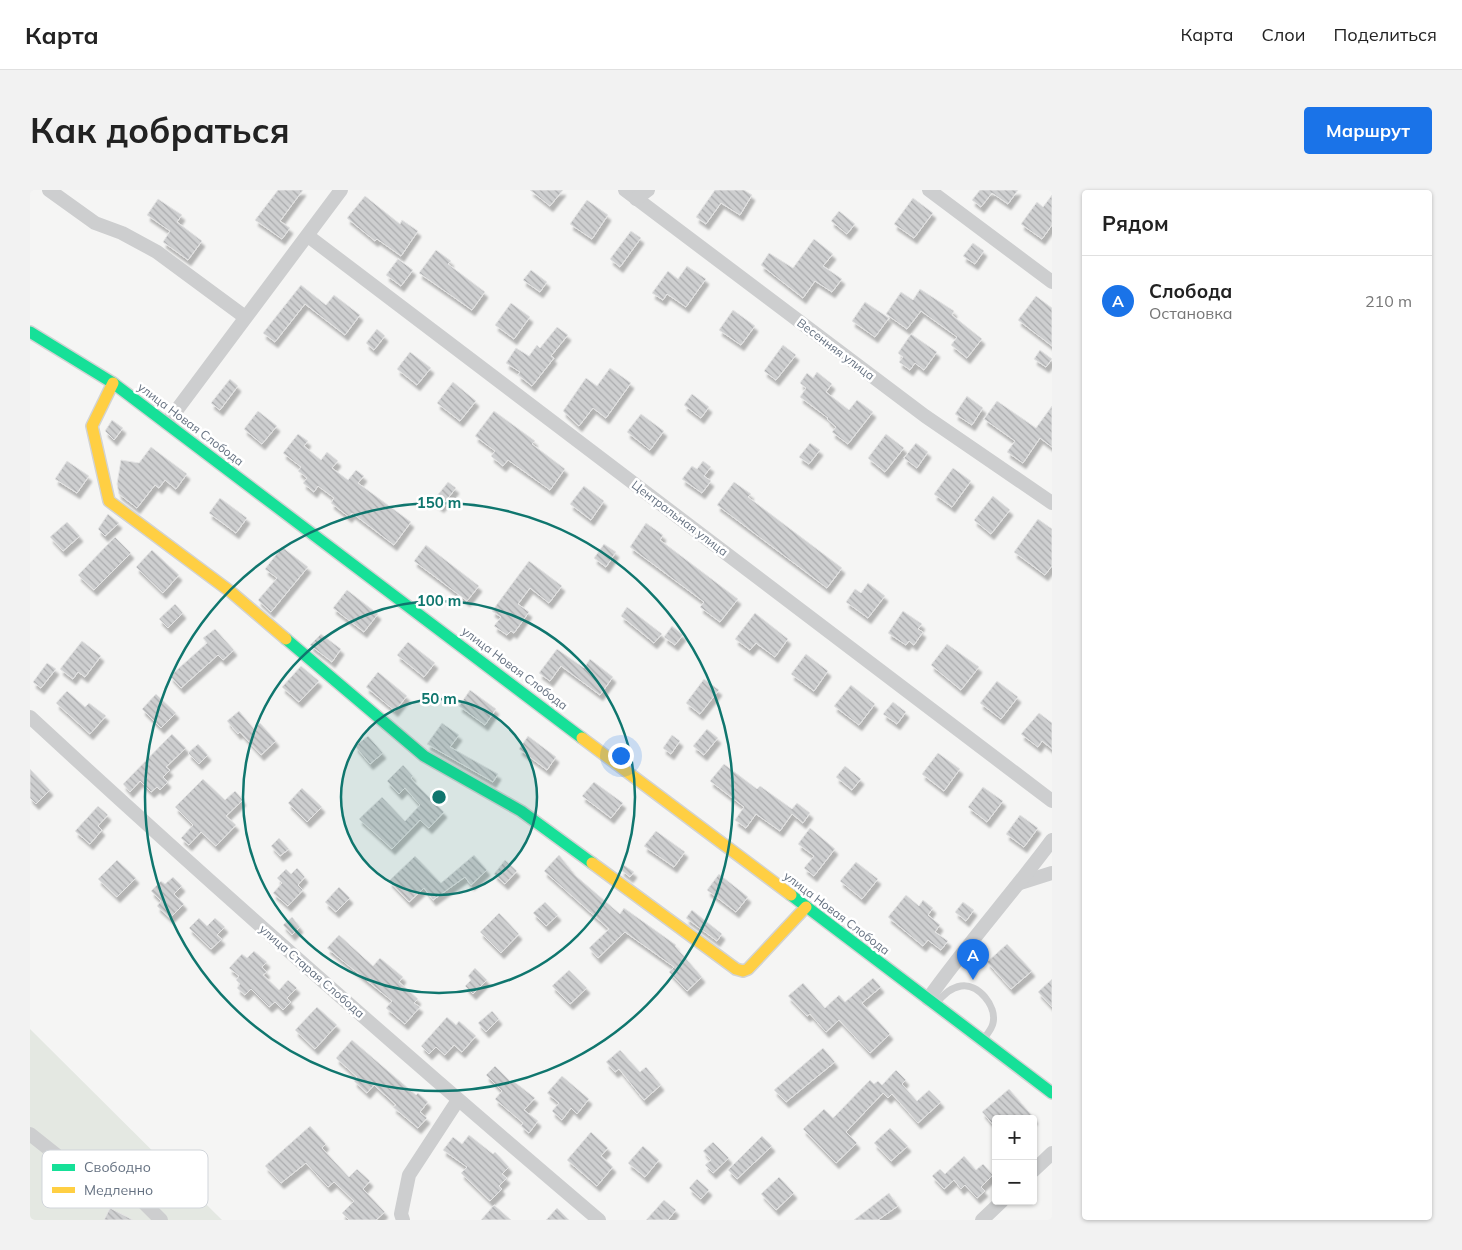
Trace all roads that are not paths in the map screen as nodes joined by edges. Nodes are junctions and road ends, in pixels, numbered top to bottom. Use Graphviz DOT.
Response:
graph roads {
  1 [pos="48,190"];
  2 [pos="341,190"];
  3 [pos="648,190"];
  4 [pos="929,190"];
  5 [pos="631,194"];
  6 [pos="308,236"];
  7 [pos="1052,282"];
  8 [pos="245,317"];
  9 [pos="30,332"];
  10 [pos="113,382"];
  11 [pos="167,423"];
  12 [pos="1052,502"];
  13 [pos="30,717"];
  14 [pos="1052,801"];
  15 [pos="1052,840"];
  16 [pos="1052,873"];
  17 [pos="1020,883"];
  18 [pos="806,907"];
  19 [pos="931,1002"];
  20 [pos="981,1042"];
  21 [pos="1052,1094"];
  22 [pos="458,1100"];
  23 [pos="30,1134"];
  24 [pos="50,1150"];
  25 [pos="1052,1153"];
  26 [pos="1037,1167"];
  27 [pos="998,1205"];
  28 [pos="149,1208"];
  29 [pos="161,1220"];
  30 [pos="403,1220"];
  31 [pos="599,1220"];
  32 [pos="982,1220"];
  1 -- 8 [label="street"];
  2 -- 6 [label="street"];
  3 -- 5 [label="street"];
  4 -- 7 [label="street"];
  5 -- 12 [label="street, Весенняя улица"];
  6 -- 8 [label="street"];
  6 -- 14 [label="street, Центральная улица"];
  8 -- 11 [label="street"];
  9 -- 10 [label="street, улица Новая Слобода"];
  10 -- 11 [label="street, улица Новая Слобода"];
  10 -- 18 [label="street"];
  11 -- 18 [label="street, улица Новая Слобода"];
  13 -- 22 [label="street, улица Старая Слобода"];
  15 -- 17 [label="street"];
  16 -- 17 [label="street"];
  17 -- 19 [label="street"];
  18 -- 19 [label="street, улица Новая Слобода"];
  19 -- 20 [label="street, улица Новая Слобода"];
  19 -- 20 [label="lane"];
  20 -- 21 [label="street"];
  22 -- 30 [label="street"];
  22 -- 31 [label="street, улица Старая Слобода"];
  23 -- 24 [label="street"];
  25 -- 26 [label="street"];
  27 -- 32 [label="street"];
  28 -- 29 [label="street"];
}
